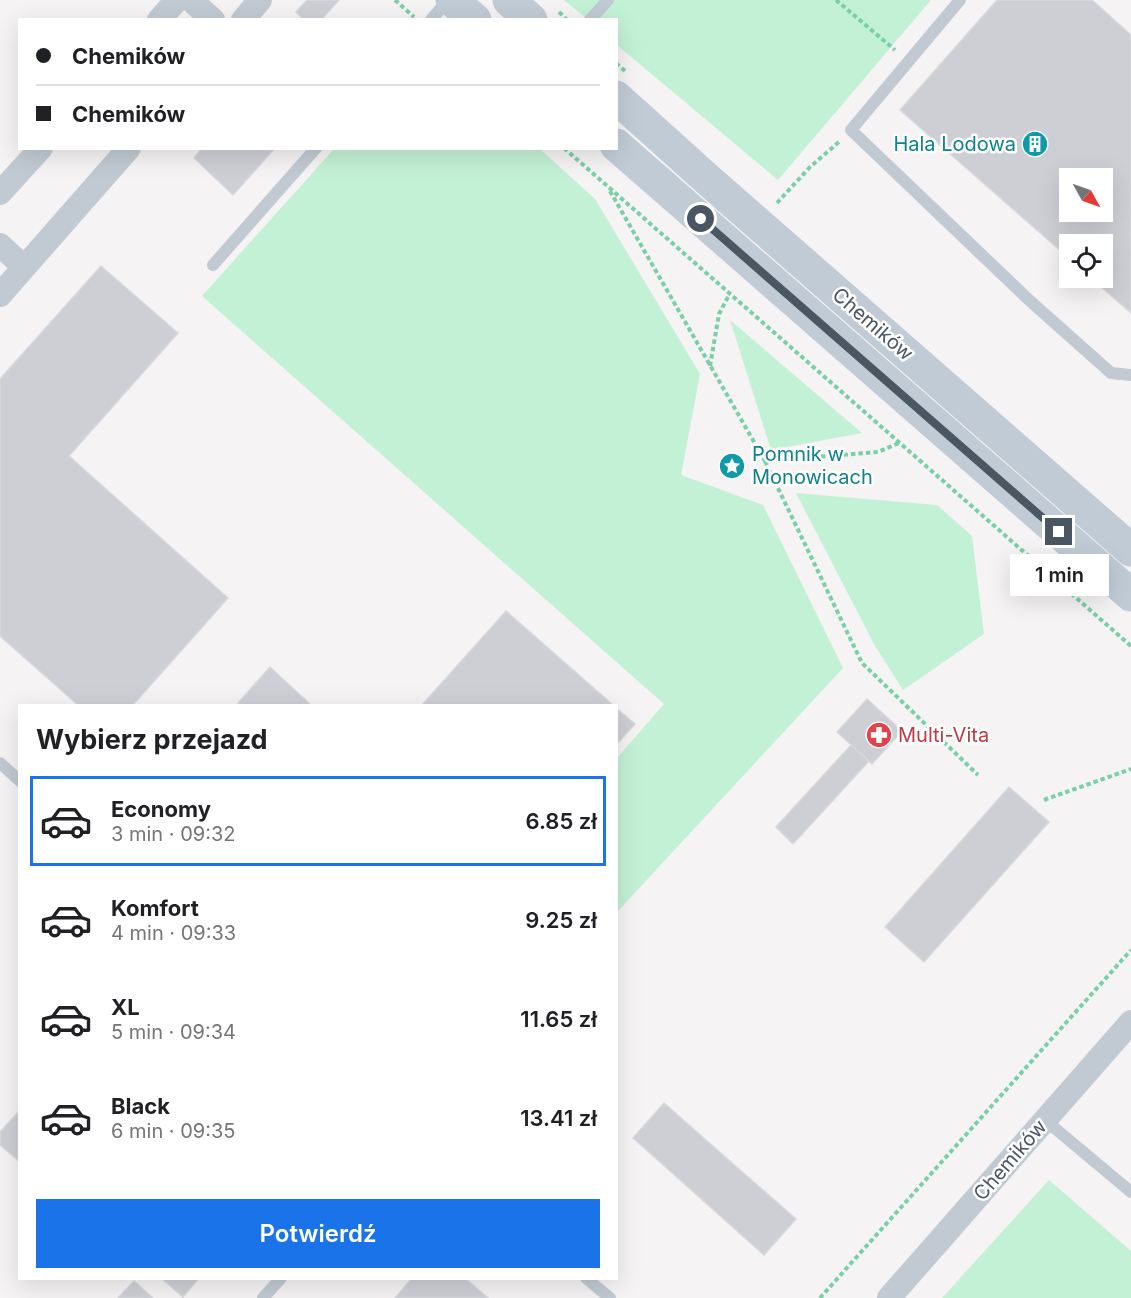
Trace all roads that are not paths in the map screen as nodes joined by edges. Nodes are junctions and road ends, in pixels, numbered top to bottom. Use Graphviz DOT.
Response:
graph roads {
  1 [pos="177,0"];
  2 [pos="191,0"];
  3 [pos="260,0"];
  4 [pos="450,0"];
  5 [pos="509,0"];
  6 [pos="608,0"];
  7 [pos="960,0"];
  8 [pos="161,18"];
  9 [pos="211,18"];
  10 [pos="245,18"];
  11 [pos="433,18"];
  12 [pos="472,18"];
  13 [pos="529,18"];
  14 [pos="592,18"];
  15 [pos="618,99"];
  16 [pos="618,147"];
  17 [pos="39,150"];
  18 [pos="127,150"];
  19 [pos="314,150"];
  20 [pos="0,193"];
  21 [pos="0,245"];
  22 [pos="213,265"];
  23 [pos="24,267"];
  24 [pos="0,295"];
  25 [pos="1131,375"];
  26 [pos="1131,550"];
  27 [pos="1131,595"];
  28 [pos="0,763"];
  29 [pos="18,779"];
  30 [pos="1131,1022"];
  31 [pos="1045,1120"];
  32 [pos="1131,1192"];
  33 [pos="279,1280"];
  34 [pos="588,1280"];
  35 [pos="263,1298"];
  36 [pos="610,1298"];
  37 [pos="889,1298"];
  1 -- 8 [label="street"];
  2 -- 9 [label="street"];
  3 -- 10 [label="street"];
  4 -- 11 [label="lane"];
  4 -- 12 [label="main road"];
  5 -- 13 [label="main road"];
  6 -- 14 [label="lane"];
  7 -- 25 [label="lane"];
  15 -- 26 [label="main road, Chemików"];
  16 -- 27 [label="main road, Chemików"];
  17 -- 20 [label="street"];
  18 -- 23 [label="street"];
  19 -- 22 [label="lane"];
  21 -- 23 [label="street"];
  23 -- 24 [label="street"];
  28 -- 29 [label="lane"];
  30 -- 31 [label="street, Chemików"];
  31 -- 32 [label="lane"];
  31 -- 37 [label="street, Chemików"];
  33 -- 35 [label="lane"];
  34 -- 36 [label="lane"];
}
